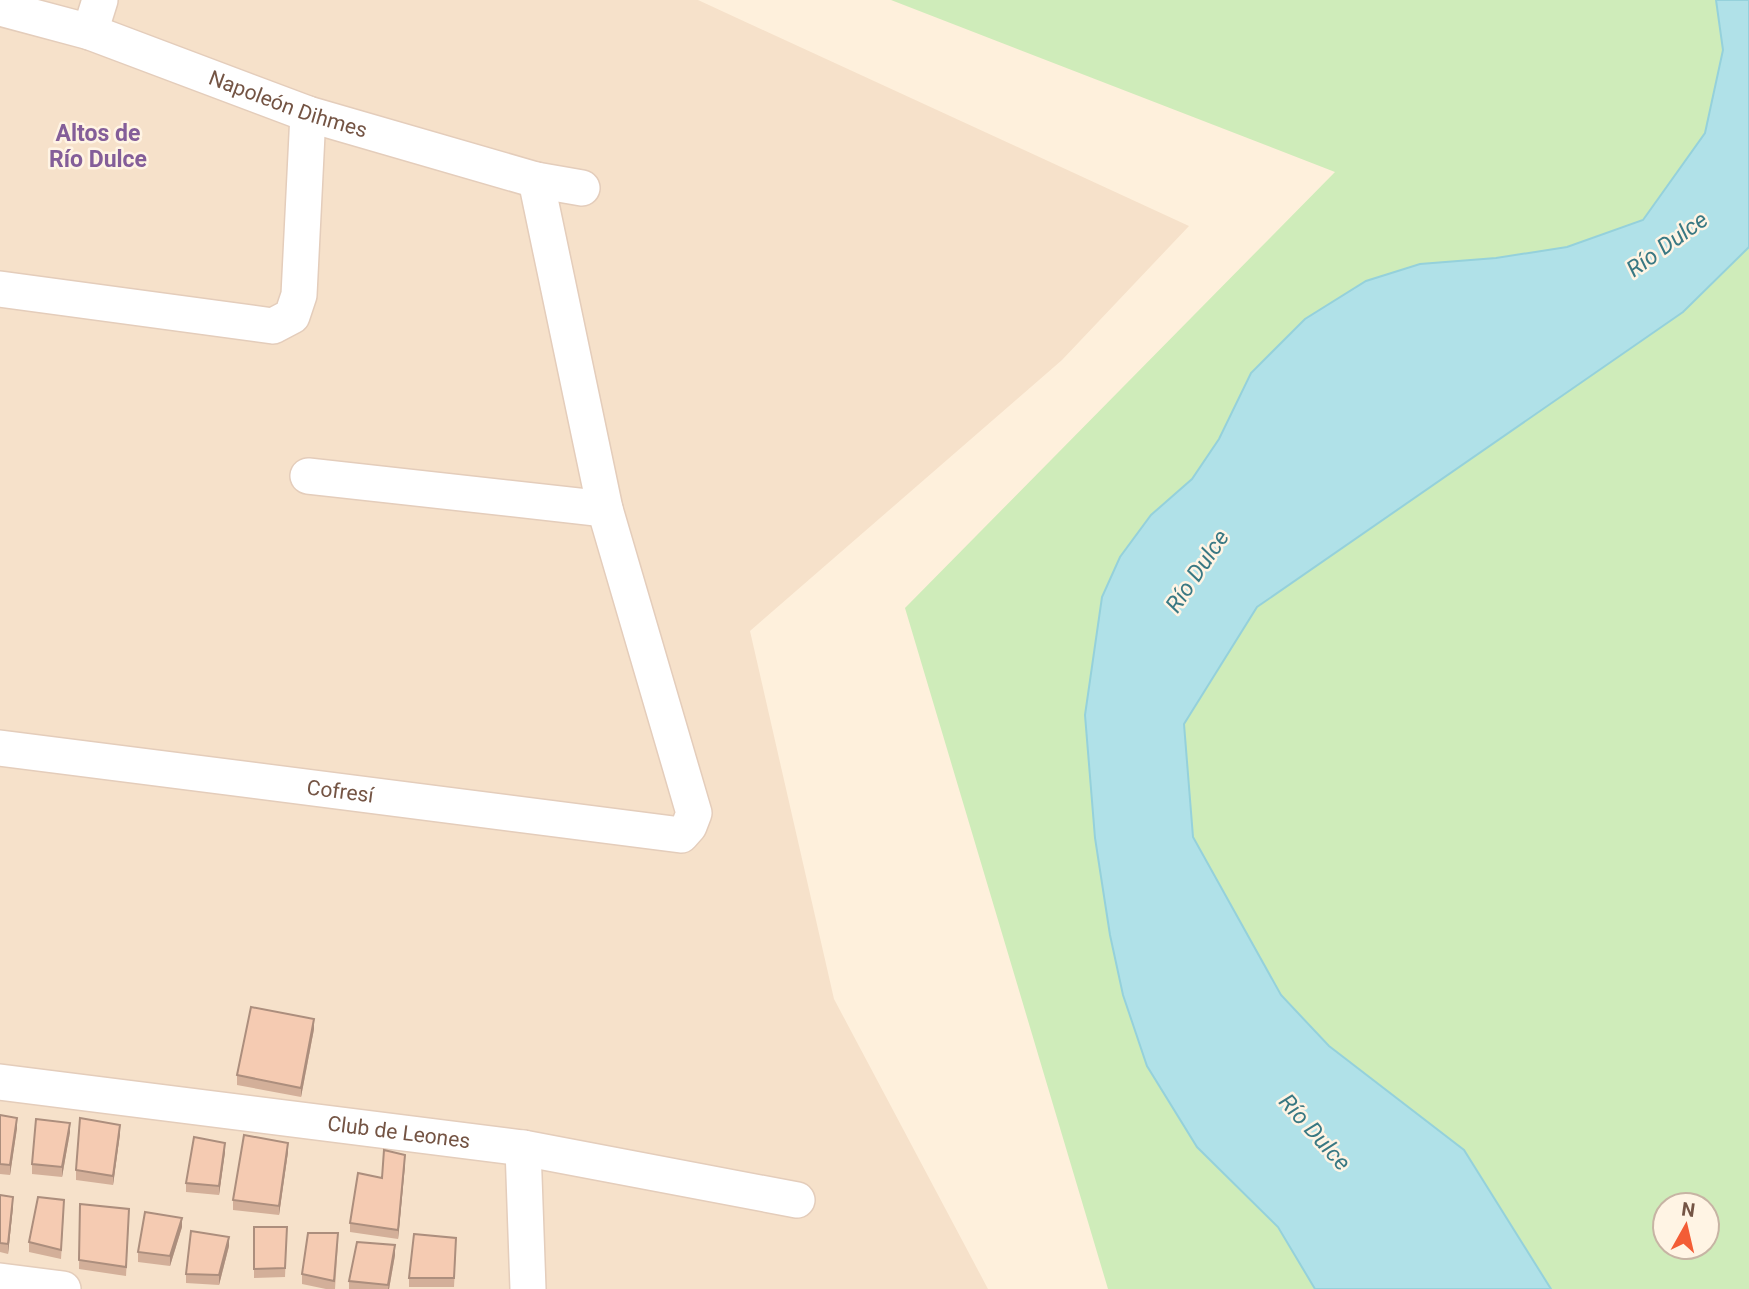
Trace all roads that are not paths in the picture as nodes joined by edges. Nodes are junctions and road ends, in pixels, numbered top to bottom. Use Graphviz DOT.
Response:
graph roads {
  1 [pos="0,8"];
  2 [pos="95,16"];
  3 [pos="308,114"];
  4 [pos="536,180"];
  5 [pos="583,188"];
  6 [pos="0,289"];
  7 [pos="308,475"];
  8 [pos="605,509"];
  9 [pos="0,748"];
  10 [pos="0,1082"];
  11 [pos="523,1148"];
  12 [pos="797,1200"];
  13 [pos="0,1281"];
  14 [pos="63,1289"];
  15 [pos="528,1289"];
  1 -- 2 [label="street, Napoleón Dihmes"];
  2 -- 3 [label="street, Napoleón Dihmes"];
  3 -- 4 [label="street, Napoleón Dihmes"];
  3 -- 6 [label="street"];
  4 -- 5 [label="street, Napoleón Dihmes"];
  4 -- 8 [label="street"];
  7 -- 8 [label="street"];
  8 -- 9 [label="street, Cofresí"];
  10 -- 11 [label="street, Club de Leones"];
  11 -- 12 [label="street, Club de Leones"];
  11 -- 15 [label="street"];
  13 -- 14 [label="street"];
}
